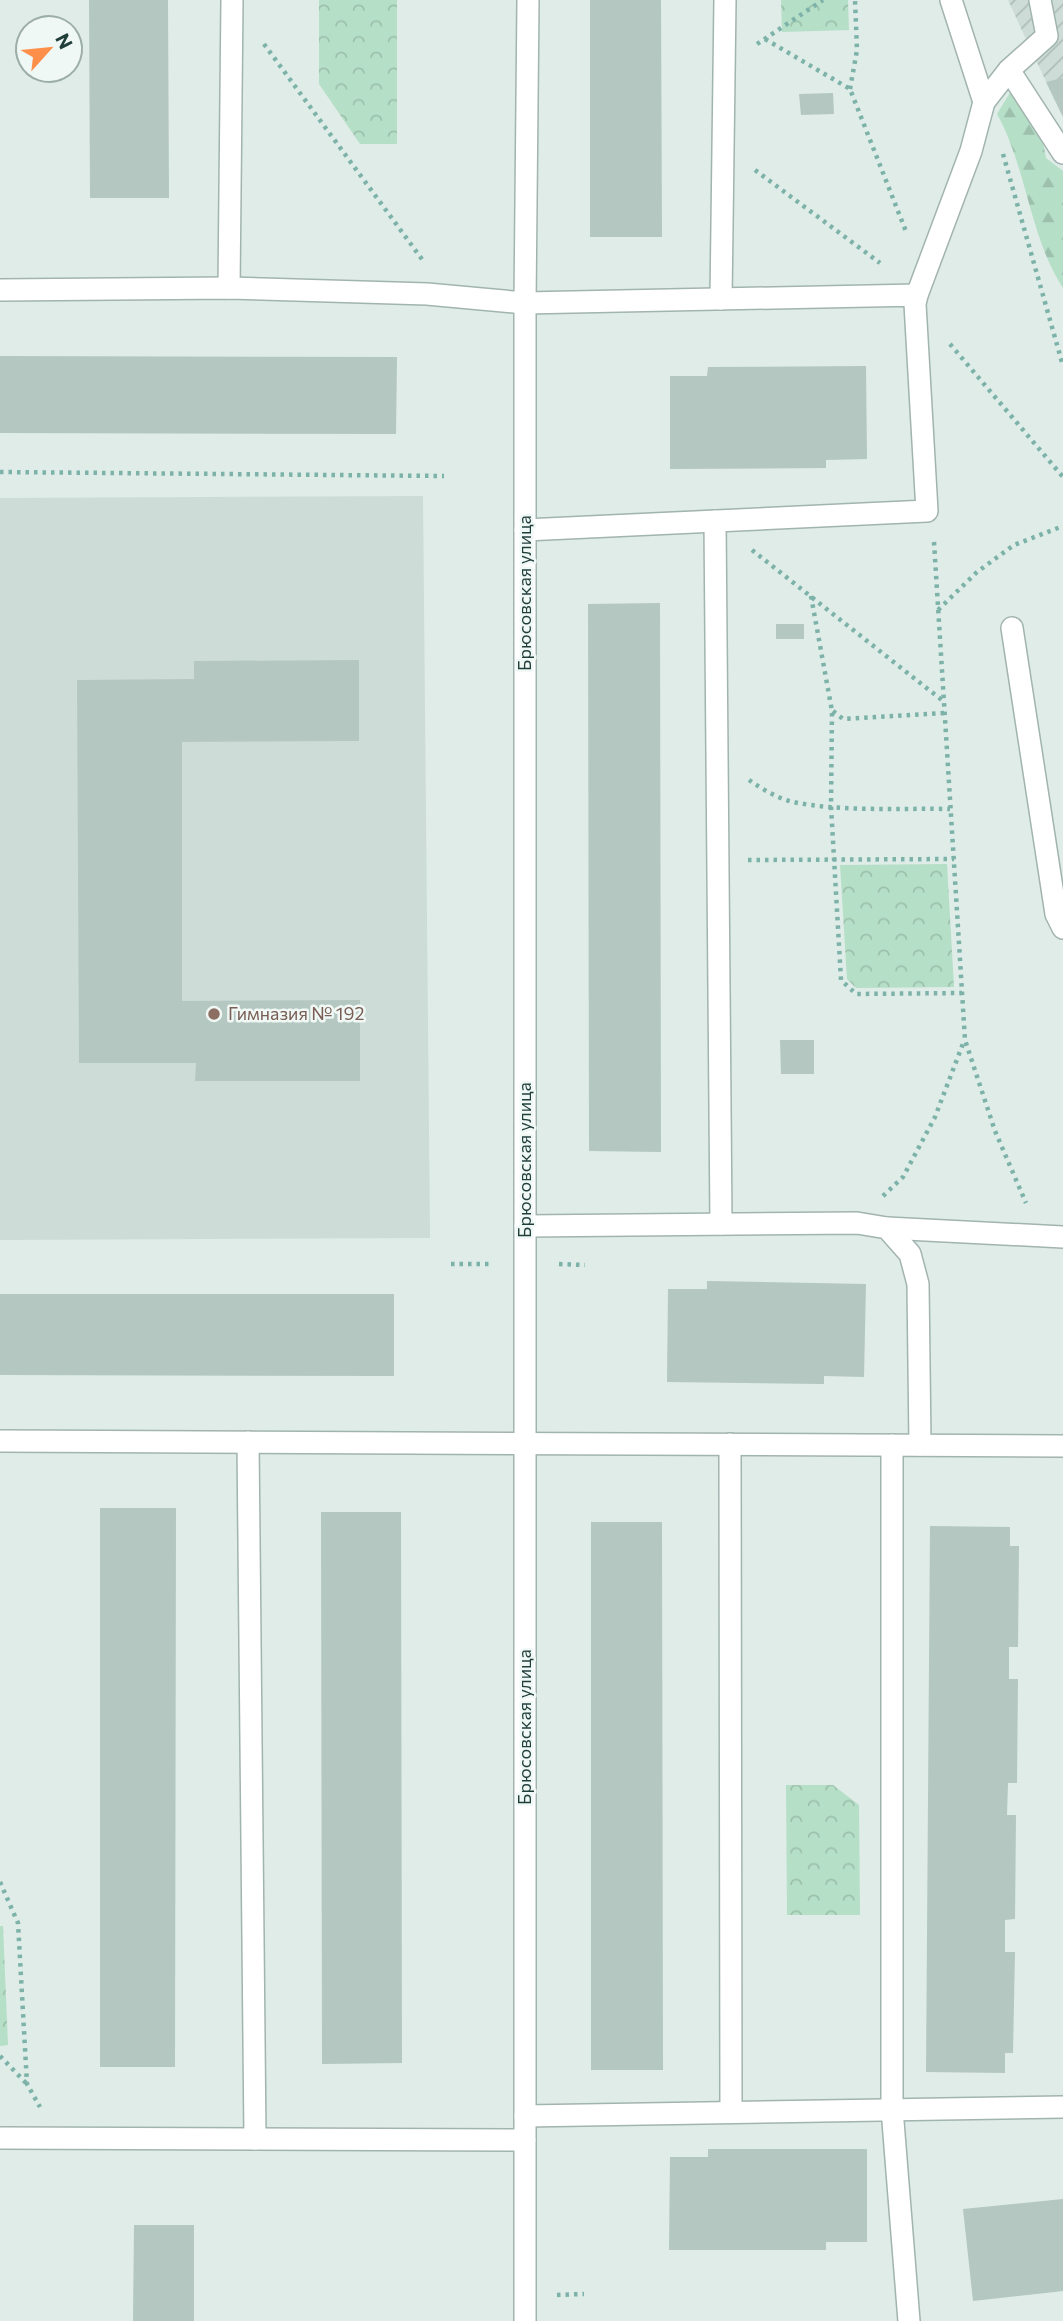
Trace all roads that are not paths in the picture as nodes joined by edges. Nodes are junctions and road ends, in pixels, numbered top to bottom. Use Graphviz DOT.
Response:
graph roads {
  1 [pos="528,0"];
  2 [pos="725,0"];
  3 [pos="951,0"];
  4 [pos="1040,0"];
  5 [pos="232,1"];
  6 [pos="1009,70"];
  7 [pos="984,102"];
  8 [pos="1063,153"];
  9 [pos="229,288"];
  10 [pos="0,290"];
  11 [pos="918,292"];
  12 [pos="721,299"];
  13 [pos="524,303"];
  14 [pos="715,521"];
  15 [pos="525,530"];
  16 [pos="1012,628"];
  17 [pos="1063,928"];
  18 [pos="722,1224"];
  19 [pos="525,1226"];
  20 [pos="887,1228"];
  21 [pos="1063,1237"];
  22 [pos="0,1441"];
  23 [pos="248,1442"];
  24 [pos="525,1443"];
  25 [pos="730,1444"];
  26 [pos="892,1445"];
  27 [pos="920,1445"];
  28 [pos="1063,1446"];
  29 [pos="1063,2107"];
  30 [pos="892,2109"];
  31 [pos="731,2112"];
  32 [pos="525,2116"];
  33 [pos="0,2138"];
  34 [pos="255,2138"];
  35 [pos="525,2140"];
  36 [pos="525,2321"];
  37 [pos="909,2321"];
  1 -- 13 [label="street, Брюсовская улица"];
  2 -- 12 [label="street"];
  3 -- 7 [label="street"];
  4 -- 6 [label="street"];
  5 -- 9 [label="street"];
  6 -- 7 [label="street"];
  6 -- 8 [label="street"];
  7 -- 11 [label="street"];
  9 -- 10 [label="street"];
  9 -- 13 [label="street"];
  11 -- 12 [label="street"];
  11 -- 14 [label="street"];
  12 -- 13 [label="street"];
  13 -- 15 [label="street, Брюсовская улица"];
  14 -- 15 [label="street"];
  14 -- 18 [label="street"];
  15 -- 19 [label="street, Брюсовская улица"];
  16 -- 17 [label="street"];
  18 -- 19 [label="street"];
  18 -- 20 [label="street"];
  19 -- 24 [label="street, Брюсовская улица"];
  20 -- 21 [label="street"];
  20 -- 27 [label="street"];
  22 -- 23 [label="street"];
  23 -- 24 [label="street"];
  23 -- 34 [label="street"];
  24 -- 25 [label="street"];
  24 -- 32 [label="street, Брюсовская улица"];
  25 -- 26 [label="street"];
  25 -- 31 [label="street"];
  26 -- 27 [label="street"];
  26 -- 30 [label="street"];
  27 -- 28 [label="street"];
  29 -- 30 [label="street"];
  30 -- 31 [label="street"];
  30 -- 37 [label="street"];
  31 -- 32 [label="street"];
  32 -- 35 [label="street, Брюсовская улица"];
  33 -- 34 [label="street"];
  34 -- 35 [label="street"];
  35 -- 36 [label="street, Брюсовская улица"];
}
